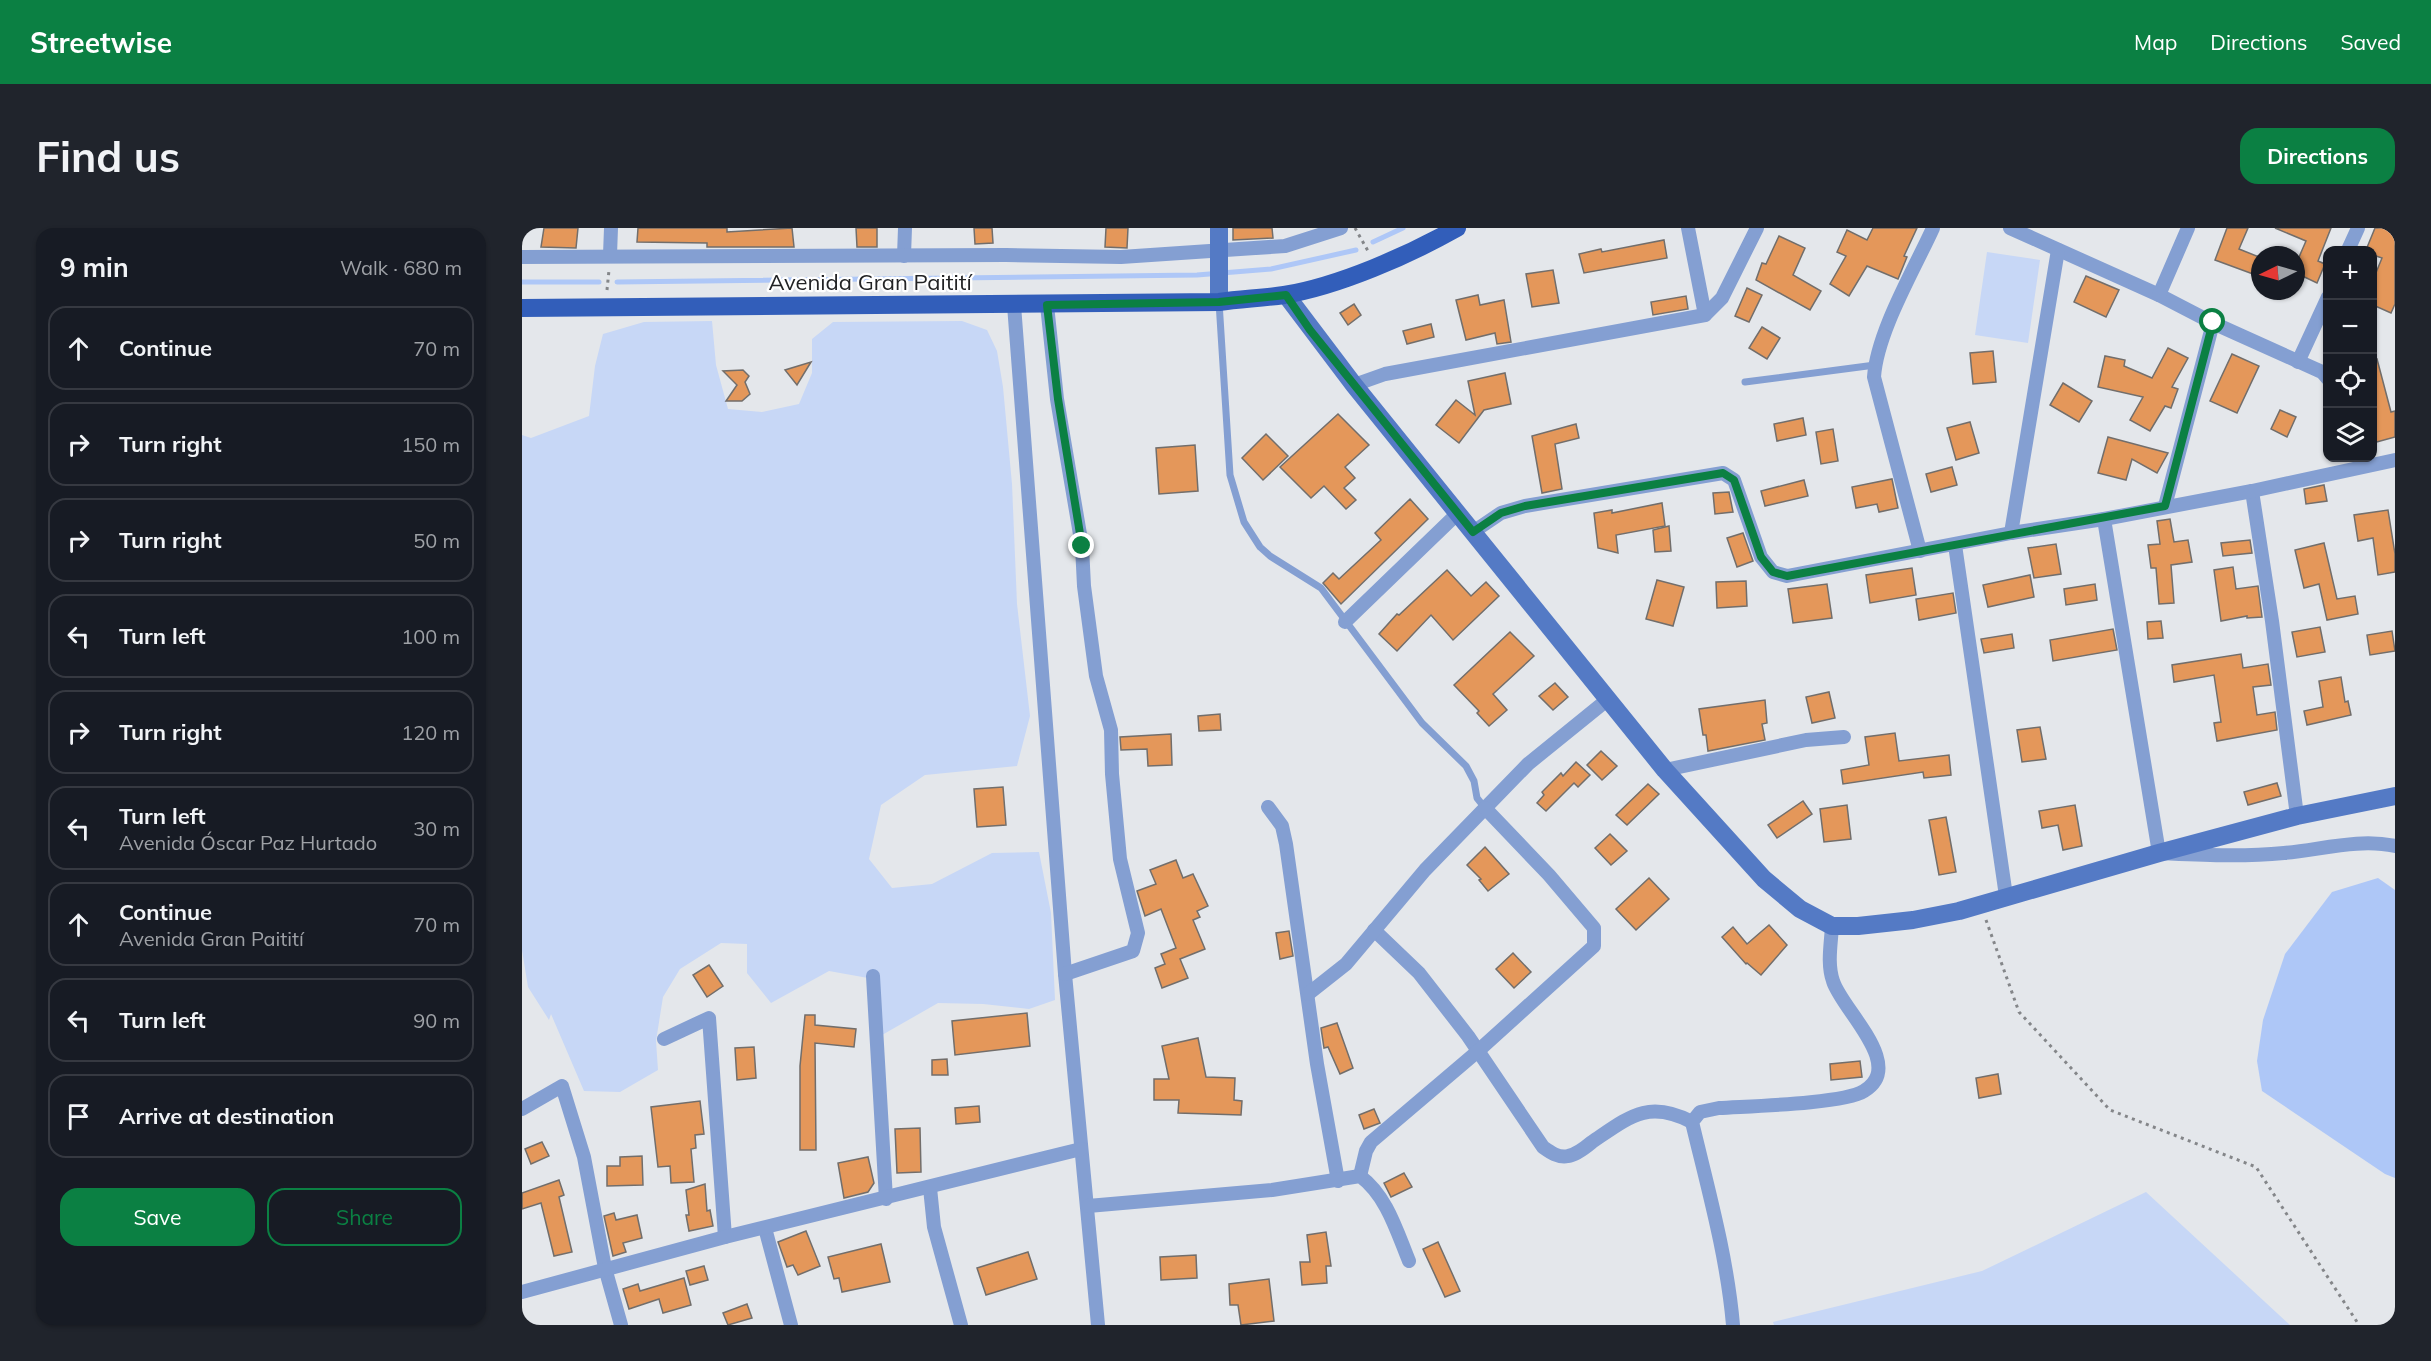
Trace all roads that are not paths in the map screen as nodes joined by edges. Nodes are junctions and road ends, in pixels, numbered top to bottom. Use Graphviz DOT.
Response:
graph roads {
  1 [pos="611,228"];
  2 [pos="905,228"];
  3 [pos="1219,228"];
  4 [pos="1341,228"];
  5 [pos="1457,228"];
  6 [pos="1688,228"];
  7 [pos="1757,228"];
  8 [pos="1933,228"];
  9 [pos="2188,228"];
  10 [pos="2358,228"];
  11 [pos="2013,229"];
  12 [pos="2350,246"];
  13 [pos="2058,250"];
  14 [pos="610,255"];
  15 [pos="522,256"];
  16 [pos="904,256"];
  17 [pos="1218,257"];
  18 [pos="1219,292"];
  19 [pos="1286,295"];
  20 [pos="2159,295"];
  21 [pos="2327,300"];
  22 [pos="1014,305"];
  23 [pos="1047,305"];
  24 [pos="522,308"];
  25 [pos="1705,315"];
  26 [pos="2213,322"];
  27 [pos="2298,362"];
  28 [pos="1875,365"];
  29 [pos="2323,373"];
  30 [pos="1745,382"];
  31 [pos="1354,385"];
  32 [pos="2395,460"];
  33 [pos="2353,463"];
  34 [pos="2252,491"];
  35 [pos="2165,506"];
  36 [pos="1458,513"];
  37 [pos="2104,519"];
  38 [pos="1473,532"];
  39 [pos="2011,533"];
  40 [pos="1954,545"];
  41 [pos="1920,551"];
  42 [pos="1345,622"];
  43 [pos="1607,700"];
  44 [pos="1844,737"];
  45 [pos="1665,770"];
  46 [pos="2395,796"];
  47 [pos="1268,807"];
  48 [pos="1485,808"];
  49 [pos="2297,816"];
  50 [pos="2395,846"];
  51 [pos="2159,853"];
  52 [pos="2006,897"];
  53 [pos="1832,926"];
  54 [pos="1374,930"];
  55 [pos="1065,974"];
  56 [pos="873,976"];
  57 [pos="1308,994"];
  58 [pos="664,1039"];
  59 [pos="1478,1051"];
  60 [pos="522,1109"];
  61 [pos="1692,1122"];
  62 [pos="1081,1149"];
  63 [pos="1360,1176"];
  64 [pos="1338,1181"];
  65 [pos="930,1188"];
  66 [pos="886,1199"];
  67 [pos="1088,1206"];
  68 [pos="765,1228"];
  69 [pos="725,1237"];
  70 [pos="1409,1262"];
  71 [pos="605,1268"];
  72 [pos="522,1292"];
  73 [pos="621,1325"];
  74 [pos="791,1325"];
  75 [pos="961,1325"];
  76 [pos="1098,1325"];
  77 [pos="1733,1325"];
  1 -- 14 [label="street"];
  2 -- 16 [label="street"];
  3 -- 17 [label="street"];
  4 -- 17 [label="street"];
  5 -- 19 [label="main road, Avenida Gran Paitití"];
  6 -- 25 [label="street"];
  7 -- 25 [label="street"];
  8 -- 28 [label="street"];
  9 -- 20 [label="street"];
  10 -- 12 [label="street"];
  11 -- 13 [label="street"];
  13 -- 20 [label="street"];
  13 -- 39 [label="street"];
  14 -- 15 [label="street"];
  14 -- 16 [label="street"];
  16 -- 17 [label="street"];
  17 -- 18 [label="street"];
  18 -- 19 [label="main road, Avenida Gran Paitití"];
  18 -- 23 [label="main road, Avenida Gran Paitití"];
  18 -- 42 [label="lane"];
  19 -- 31 [label="street"];
  20 -- 26 [label="street"];
  21 -- 27 [label="street"];
  22 -- 23 [label="main road, Avenida Gran Paitití"];
  22 -- 24 [label="main road, Avenida Gran Paitití"];
  22 -- 55 [label="street"];
  23 -- 55 [label="street"];
  25 -- 31 [label="street"];
  26 -- 27 [label="street"];
  26 -- 35 [label="street"];
  27 -- 29 [label="street"];
  28 -- 30 [label="lane"];
  28 -- 41 [label="street"];
  31 -- 36 [label="street"];
  32 -- 33 [label="street"];
  33 -- 34 [label="street"];
  34 -- 35 [label="street"];
  34 -- 49 [label="street"];
  35 -- 37 [label="street"];
  36 -- 38 [label="street"];
  36 -- 42 [label="street"];
  37 -- 39 [label="street"];
  37 -- 51 [label="street"];
  38 -- 41 [label="street"];
  38 -- 43 [label="street"];
  39 -- 40 [label="street"];
  40 -- 41 [label="street"];
  40 -- 52 [label="street"];
  42 -- 48 [label="lane"];
  43 -- 45 [label="street"];
  43 -- 48 [label="street"];
  44 -- 45 [label="street"];
  45 -- 53 [label="street"];
  46 -- 49 [label="street"];
  47 -- 57 [label="street"];
  48 -- 54 [label="street"];
  48 -- 59 [label="street"];
  49 -- 51 [label="street"];
  50 -- 51 [label="street"];
  51 -- 52 [label="street"];
  52 -- 53 [label="street"];
  53 -- 61 [label="street"];
  54 -- 57 [label="street"];
  54 -- 59 [label="street"];
  55 -- 62 [label="street"];
  56 -- 66 [label="street"];
  57 -- 64 [label="street"];
  58 -- 69 [label="street"];
  59 -- 61 [label="street"];
  59 -- 63 [label="street"];
  60 -- 71 [label="street"];
  61 -- 77 [label="street"];
  62 -- 65 [label="street"];
  62 -- 67 [label="street"];
  63 -- 64 [label="street"];
  63 -- 70 [label="street"];
  64 -- 67 [label="street"];
  65 -- 66 [label="street"];
  65 -- 75 [label="street"];
  66 -- 68 [label="street"];
  67 -- 76 [label="street"];
  68 -- 69 [label="street"];
  68 -- 74 [label="street"];
  69 -- 71 [label="street"];
  71 -- 72 [label="street"];
  71 -- 73 [label="street"];
}
